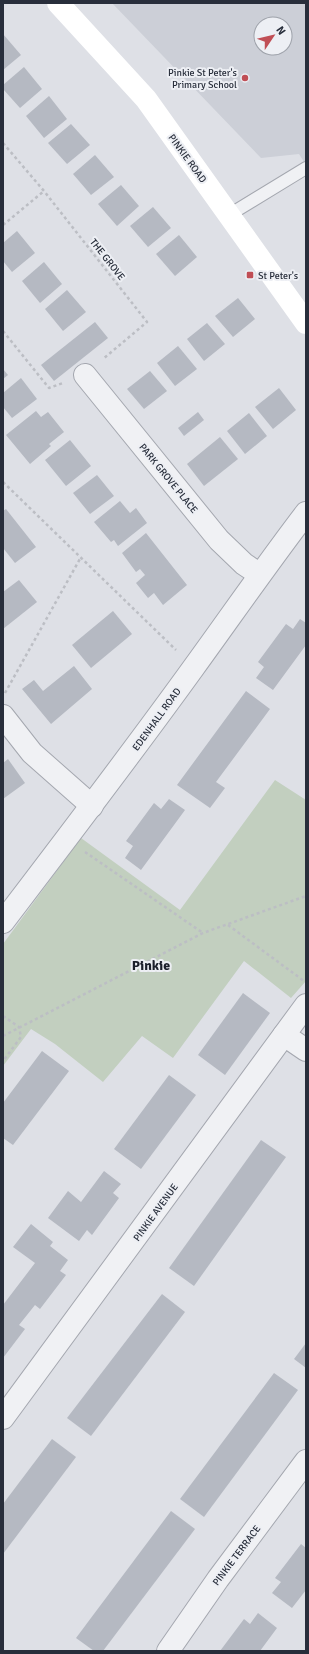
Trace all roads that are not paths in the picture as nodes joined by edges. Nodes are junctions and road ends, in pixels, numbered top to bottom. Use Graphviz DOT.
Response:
graph roads {
  1 [pos="58,3"];
  2 [pos="306,168"];
  3 [pos="229,215"];
  4 [pos="306,323"];
  5 [pos="85,375"];
  6 [pos="306,513"];
  7 [pos="259,574"];
  8 [pos="3,716"];
  9 [pos="92,806"];
  10 [pos="3,922"];
  11 [pos="306,1005"];
  12 [pos="284,1035"];
  13 [pos="306,1050"];
  14 [pos="3,1418"];
  15 [pos="306,1462"];
  16 [pos="168,1651"];
  1 -- 3 [label="main road, PINKIE ROAD"];
  2 -- 3 [label="lane"];
  3 -- 4 [label="main road, PINKIE ROAD"];
  5 -- 7 [label="street, PARK GROVE PLACE"];
  6 -- 7 [label="street, EDENHALL ROAD"];
  7 -- 9 [label="street, EDENHALL ROAD"];
  8 -- 9 [label="street"];
  9 -- 10 [label="street, EDENHALL ROAD"];
  11 -- 12 [label="street, PINKIE AVENUE"];
  12 -- 13 [label="street"];
  12 -- 14 [label="street, PINKIE AVENUE"];
  15 -- 16 [label="street, PINKIE TERRACE"];
}
